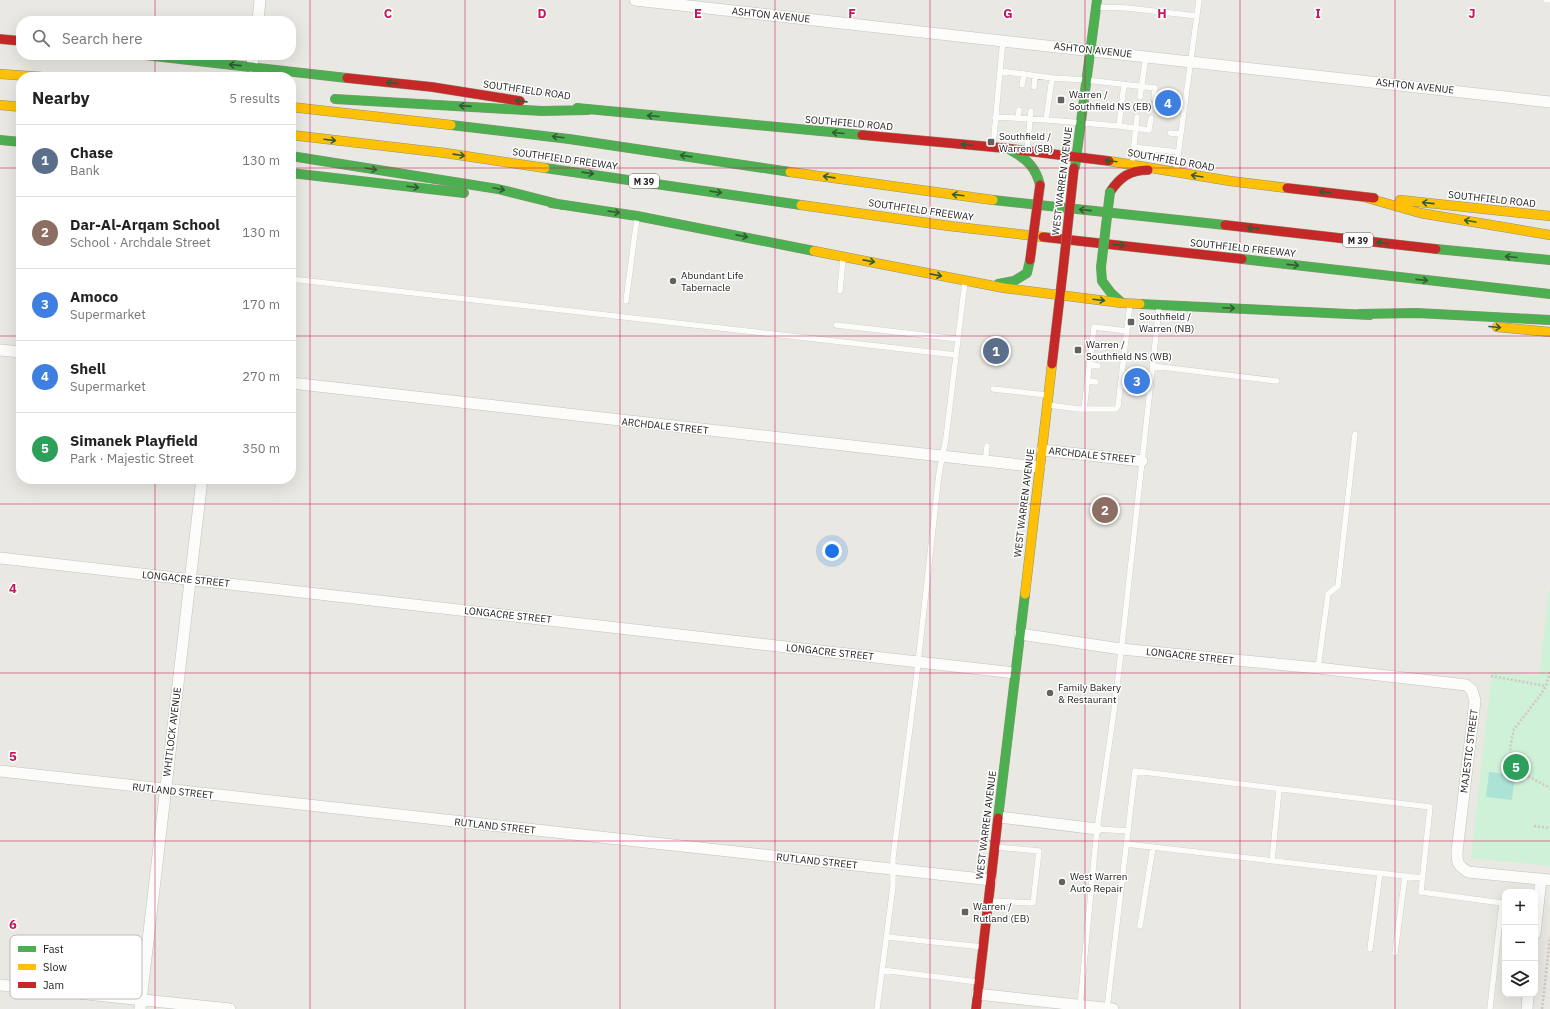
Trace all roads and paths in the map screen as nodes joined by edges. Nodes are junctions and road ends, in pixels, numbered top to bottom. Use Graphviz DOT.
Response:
graph roads {
  1 [pos="260,0"];
  2 [pos="635,0"];
  3 [pos="1200,0"];
  4 [pos="1546,0"];
  5 [pos="1550,0"];
  6 [pos="1097,4"];
  7 [pos="258,16"];
  8 [pos="1198,16"];
  9 [pos="0,39"];
  10 [pos="1003,40"];
  11 [pos="16,41"];
  12 [pos="1091,50"];
  13 [pos="1146,56"];
  14 [pos="190,60"];
  15 [pos="253,60"];
  16 [pos="1192,61"];
  17 [pos="252,67"];
  18 [pos="1000,71"];
  19 [pos="0,74"];
  20 [pos="1024,74"];
  21 [pos="16,75"];
  22 [pos="1035,76"];
  23 [pos="1052,78"];
  24 [pos="1086,80"];
  25 [pos="1124,84"];
  26 [pos="1022,86"];
  27 [pos="1142,86"];
  28 [pos="1034,87"];
  29 [pos="1140,97"];
  30 [pos="330,98"];
  31 [pos="1154,99"];
  32 [pos="1550,102"];
  33 [pos="0,105"];
  34 [pos="16,107"];
  35 [pos="296,108"];
  36 [pos="588,110"];
  37 [pos="1019,110"];
  38 [pos="1031,111"];
  39 [pos="995,117"];
  40 [pos="1137,117"];
  41 [pos="1151,118"];
  42 [pos="1018,119"];
  43 [pos="1030,120"];
  44 [pos="1046,120"];
  45 [pos="1080,122"];
  46 [pos="1119,126"];
  47 [pos="1136,128"];
  48 [pos="1170,133"];
  49 [pos="1180,134"];
  50 [pos="296,136"];
  51 [pos="0,140"];
  52 [pos="16,142"];
  53 [pos="993,147"];
  54 [pos="1134,147"];
  55 [pos="1003,148"];
  56 [pos="1027,151"];
  57 [pos="1178,152"];
  58 [pos="296,157"];
  59 [pos="1076,157"];
  60 [pos="1132,164"];
  61 [pos="1164,170"];
  62 [pos="1176,172"];
  63 [pos="296,174"];
  64 [pos="1364,197"];
  65 [pos="562,205"];
  66 [pos="637,216"];
  67 [pos="1550,216"];
  68 [pos="1550,234"];
  69 [pos="843,256"];
  70 [pos="1550,260"];
  71 [pos="296,280"];
  72 [pos="965,280"];
  73 [pos="991,286"];
  74 [pos="840,291"];
  75 [pos="1550,294"];
  76 [pos="1060,295"];
  77 [pos="626,301"];
  78 [pos="1126,303"];
  79 [pos="1159,304"];
  80 [pos="1359,314"];
  81 [pos="1550,320"];
  82 [pos="836,325"];
  83 [pos="1127,331"];
  84 [pos="1550,332"];
  85 [pos="958,339"];
  86 [pos="1091,347"];
  87 [pos="1100,348"];
  88 [pos="0,350"];
  89 [pos="16,352"];
  90 [pos="956,355"];
  91 [pos="1089,364"];
  92 [pos="1098,366"];
  93 [pos="1152,366"];
  94 [pos="1087,381"];
  95 [pos="1277,381"];
  96 [pos="1096,382"];
  97 [pos="296,384"];
  98 [pos="993,389"];
  99 [pos="1048,400"];
  100 [pos="1084,409"];
  101 [pos="1355,434"];
  102 [pos="987,446"];
  103 [pos="1042,450"];
  104 [pos="942,457"];
  105 [pos="1142,461"];
  106 [pos="985,462"];
  107 [pos="1039,467"];
  108 [pos="201,484"];
  109 [pos="0,558"];
  110 [pos="190,579"];
  111 [pos="1020,634"];
  112 [pos="1121,649"];
  113 [pos="918,662"];
  114 [pos="1318,668"];
  115 [pos="1550,672"];
  116 [pos="1015,673"];
  117 [pos="1362,673"];
  118 [pos="1491,676"];
  119 [pos="1546,686"];
  120 [pos="1520,770"];
  121 [pos="0,771"];
  122 [pos="1515,775"];
  123 [pos="1550,788"];
  124 [pos="1279,789"];
  125 [pos="166,790"];
  126 [pos="999,817"];
  127 [pos="1534,826"];
  128 [pos="1550,828"];
  129 [pos="1097,829"];
  130 [pos="1128,831"];
  131 [pos="1126,844"];
  132 [pos="995,847"];
  133 [pos="1153,847"];
  134 [pos="1272,861"];
  135 [pos="893,870"];
  136 [pos="1380,873"];
  137 [pos="1405,876"];
  138 [pos="1422,878"];
  139 [pos="991,880"];
  140 [pos="1546,880"];
  141 [pos="988,901"];
  142 [pos="1537,925"];
  143 [pos="1140,926"];
  144 [pos="887,936"];
  145 [pos="1550,937"];
  146 [pos="983,947"];
  147 [pos="1370,949"];
  148 [pos="1395,953"];
  149 [pos="882,970"];
  150 [pos="979,982"];
  151 [pos="0,985"];
  152 [pos="10,986"];
  153 [pos="142,988"];
  154 [pos="978,994"];
  155 [pos="1528,997"];
  156 [pos="103,999"];
  157 [pos="140,1004"];
  158 [pos="1080,1007"];
  159 [pos="1490,1008"];
  160 [pos="230,1009"];
  161 [pos="877,1009"];
  162 [pos="976,1009"];
  163 [pos="1107,1009"];
  164 [pos="1527,1009"];
  165 [pos="1542,1009"];
  1 -- 7 [label="street"];
  2 -- 10 [label="street, ASHTON AVENUE"];
  3 -- 8 [label="lane"];
  4 -- 5 [label="lane"];
  6 -- 8 [label="lane"];
  6 -- 12 [label="main road, WEST WARREN AVENUE"];
  8 -- 16 [label="lane"];
  9 -- 11 [label="main road"];
  10 -- 12 [label="street, ASHTON AVENUE"];
  10 -- 18 [label="lane"];
  12 -- 13 [label="street, ASHTON AVENUE"];
  12 -- 24 [label="main road, WEST WARREN AVENUE"];
  13 -- 16 [label="street, ASHTON AVENUE"];
  13 -- 27 [label="lane"];
  17 -- 14 [label="main road, SOUTHFIELD ROAD, one-way"];
  15 -- 17 [label="street"];
  16 -- 32 [label="street, ASHTON AVENUE"];
  16 -- 49 [label="lane"];
  36 -- 17 [label="main road, SOUTHFIELD ROAD, one-way"];
  18 -- 20 [label="lane"];
  18 -- 39 [label="lane"];
  19 -- 21 [label="main road"];
  20 -- 22 [label="lane"];
  20 -- 26 [label="lane"];
  22 -- 23 [label="lane"];
  22 -- 28 [label="lane"];
  23 -- 24 [label="lane"];
  23 -- 44 [label="lane"];
  24 -- 25 [label="lane"];
  24 -- 45 [label="main road, WEST WARREN AVENUE"];
  25 -- 27 [label="lane"];
  25 -- 46 [label="lane"];
  27 -- 29 [label="lane"];
  27 -- 31 [label="lane"];
  36 -- 30 [label="main road, one-way"];
  33 -- 34 [label="main road"];
  70 -- 35 [label="main road, SOUTHFIELD FREEWAY / M 39, one-way"];
  53 -- 36 [label="main road, SOUTHFIELD ROAD, one-way"];
  37 -- 42 [label="lane"];
  38 -- 43 [label="lane"];
  39 -- 42 [label="lane"];
  39 -- 53 [label="lane"];
  40 -- 47 [label="lane"];
  41 -- 47 [label="lane"];
  42 -- 43 [label="lane"];
  43 -- 44 [label="lane"];
  43 -- 56 [label="lane"];
  44 -- 45 [label="lane"];
  45 -- 46 [label="lane"];
  45 -- 59 [label="main road, WEST WARREN AVENUE"];
  46 -- 47 [label="lane"];
  47 -- 54 [label="lane"];
  48 -- 49 [label="lane"];
  49 -- 57 [label="lane"];
  50 -- 75 [label="main road, SOUTHFIELD FREEWAY / M 39, one-way"];
  51 -- 52 [label="main road"];
  53 -- 55 [label="main road, SOUTHFIELD ROAD"];
  54 -- 57 [label="lane"];
  54 -- 60 [label="lane"];
  55 -- 56 [label="main road, SOUTHFIELD ROAD"];
  55 -- 73 [label="main road, bridge"];
  56 -- 59 [label="main road, SOUTHFIELD ROAD"];
  57 -- 62 [label="lane"];
  58 -- 65 [label="main road, one-way"];
  60 -- 59 [label="main road, SOUTHFIELD ROAD, one-way"];
  59 -- 76 [label="main road, WEST WARREN AVENUE, bridge"];
  60 -- 61 [label="main road, SOUTHFIELD ROAD"];
  61 -- 62 [label="main road, SOUTHFIELD ROAD"];
  61 -- 78 [label="main road, bridge"];
  64 -- 62 [label="main road, SOUTHFIELD ROAD, one-way"];
  63 -- 65 [label="main road, one-way"];
  67 -- 64 [label="main road, SOUTHFIELD ROAD, one-way"];
  68 -- 64 [label="main road, one-way"];
  65 -- 66 [label="main road, one-way"];
  66 -- 69 [label="main road, one-way"];
  66 -- 77 [label="lane"];
  69 -- 72 [label="main road, one-way"];
  69 -- 74 [label="lane"];
  71 -- 90 [label="lane"];
  72 -- 73 [label="main road"];
  72 -- 85 [label="lane"];
  73 -- 76 [label="main road"];
  76 -- 78 [label="main road, one-way"];
  76 -- 99 [label="main road, WEST WARREN AVENUE"];
  78 -- 79 [label="main road"];
  78 -- 83 [label="lane"];
  79 -- 80 [label="main road, one-way"];
  79 -- 93 [label="lane"];
  80 -- 81 [label="main road"];
  80 -- 84 [label="main road, one-way"];
  82 -- 85 [label="lane"];
  83 -- 86 [label="lane"];
  83 -- 100 [label="lane"];
  85 -- 90 [label="lane"];
  86 -- 87 [label="lane"];
  86 -- 91 [label="lane"];
  88 -- 89 [label="street"];
  90 -- 104 [label="lane"];
  91 -- 92 [label="lane"];
  91 -- 94 [label="lane"];
  93 -- 95 [label="lane"];
  93 -- 105 [label="lane"];
  94 -- 96 [label="lane"];
  94 -- 100 [label="lane"];
  97 -- 104 [label="street, ARCHDALE STREET"];
  98 -- 99 [label="lane"];
  99 -- 100 [label="lane"];
  99 -- 103 [label="main road, WEST WARREN AVENUE"];
  101 -- 114 [label="lane"];
  102 -- 106 [label="lane"];
  103 -- 105 [label="street, ARCHDALE STREET"];
  103 -- 107 [label="main road, WEST WARREN AVENUE"];
  104 -- 106 [label="street, ARCHDALE STREET"];
  104 -- 113 [label="lane"];
  105 -- 112 [label="lane"];
  106 -- 107 [label="street, ARCHDALE STREET"];
  107 -- 111 [label="main road, WEST WARREN AVENUE"];
  108 -- 110 [label="street, WHITLOCK AVENUE"];
  109 -- 110 [label="street, LONGACRE STREET"];
  110 -- 113 [label="street, LONGACRE STREET"];
  110 -- 125 [label="street, WHITLOCK AVENUE"];
  111 -- 112 [label="street, LONGACRE STREET"];
  111 -- 116 [label="main road, WEST WARREN AVENUE"];
  112 -- 114 [label="street, LONGACRE STREET"];
  112 -- 129 [label="lane"];
  113 -- 116 [label="street, LONGACRE STREET"];
  113 -- 135 [label="lane"];
  114 -- 117 [label="street, LONGACRE STREET"];
  115 -- 119 [label="path"];
  116 -- 126 [label="main road, WEST WARREN AVENUE"];
  117 -- 140 [label="street, MAJESTIC STREET"];
  118 -- 119 [label="path"];
  119 -- 120 [label="path"];
  120 -- 122 [label="path"];
  120 -- 123 [label="path"];
  121 -- 125 [label="street, RUTLAND STREET"];
  124 -- 130 [label="lane"];
  124 -- 134 [label="lane"];
  124 -- 138 [label="lane"];
  125 -- 135 [label="street, RUTLAND STREET"];
  125 -- 153 [label="street, WHITLOCK AVENUE"];
  126 -- 129 [label="street"];
  126 -- 132 [label="main road, WEST WARREN AVENUE"];
  127 -- 128 [label="path"];
  129 -- 130 [label="lane"];
  129 -- 158 [label="lane"];
  130 -- 131 [label="lane"];
  131 -- 133 [label="lane"];
  131 -- 163 [label="lane"];
  132 -- 139 [label="main road, WEST WARREN AVENUE"];
  132 -- 141 [label="lane"];
  133 -- 134 [label="lane"];
  133 -- 143 [label="lane"];
  134 -- 136 [label="lane"];
  135 -- 139 [label="street, RUTLAND STREET"];
  135 -- 144 [label="lane"];
  136 -- 137 [label="lane"];
  136 -- 147 [label="lane"];
  137 -- 138 [label="lane"];
  137 -- 148 [label="lane"];
  138 -- 159 [label="lane"];
  139 -- 141 [label="main road, WEST WARREN AVENUE"];
  140 -- 142 [label="street"];
  141 -- 146 [label="main road, WEST WARREN AVENUE"];
  144 -- 146 [label="lane"];
  144 -- 149 [label="lane"];
  145 -- 165 [label="path"];
  146 -- 150 [label="main road, WEST WARREN AVENUE"];
  149 -- 150 [label="lane"];
  149 -- 161 [label="lane"];
  150 -- 154 [label="main road, WEST WARREN AVENUE"];
  151 -- 152 [label="street"];
  154 -- 158 [label="street"];
  154 -- 162 [label="main road, WEST WARREN AVENUE"];
  155 -- 164 [label="street"];
  156 -- 157 [label="street"];
  157 -- 160 [label="street"];
  158 -- 163 [label="street"];
}
